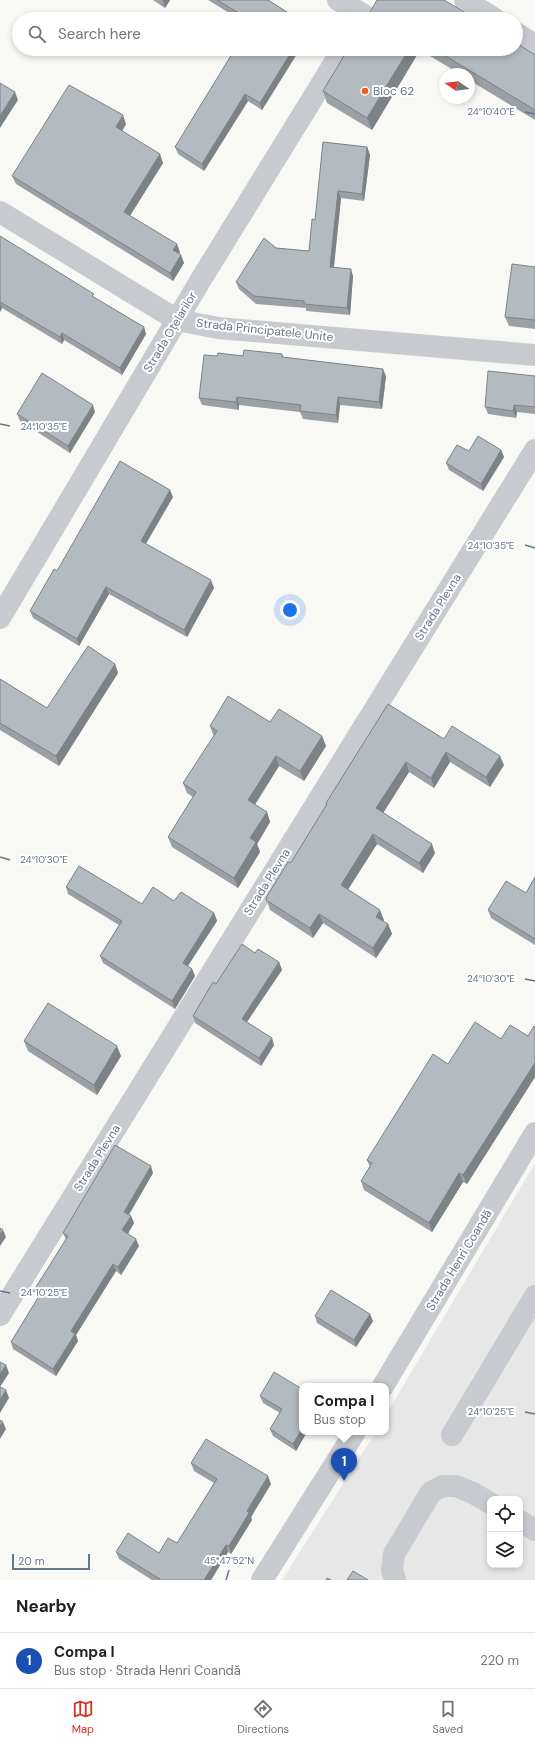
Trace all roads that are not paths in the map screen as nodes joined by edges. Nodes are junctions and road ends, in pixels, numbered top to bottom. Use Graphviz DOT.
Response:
graph roads {
  1 [pos="338,0"];
  2 [pos="465,0"];
  3 [pos="366,11"];
  4 [pos="484,12"];
  5 [pos="523,37"];
  6 [pos="535,45"];
  7 [pos="339,56"];
  8 [pos="0,212"];
  9 [pos="177,320"];
  10 [pos="535,355"];
  11 [pos="535,450"];
  12 [pos="0,618"];
  13 [pos="535,1133"];
  14 [pos="535,1296"];
  15 [pos="0,1315"];
  16 [pos="385,1383"];
  17 [pos="353,1435"];
  18 [pos="452,1435"];
  19 [pos="487,1501"];
  20 [pos="523,1523"];
  21 [pos="535,1530"];
  22 [pos="262,1580"];
  23 [pos="394,1580"];
  1 -- 3 [label="street"];
  2 -- 4 [label="street"];
  5 -- 6 [label="street"];
  7 -- 9 [label="street, Strada Oțelarilor"];
  8 -- 9 [label="street, Strada Principatele Unite"];
  9 -- 10 [label="street, Strada Principatele Unite"];
  9 -- 12 [label="street, Strada Oțelarilor"];
  11 -- 15 [label="street, Strada Plevna"];
  13 -- 16 [label="street, Strada Henri Coandă"];
  14 -- 18 [label="street"];
  17 -- 22 [label="street"];
  19 -- 23 [label="street"];
  20 -- 21 [label="street"];
}
